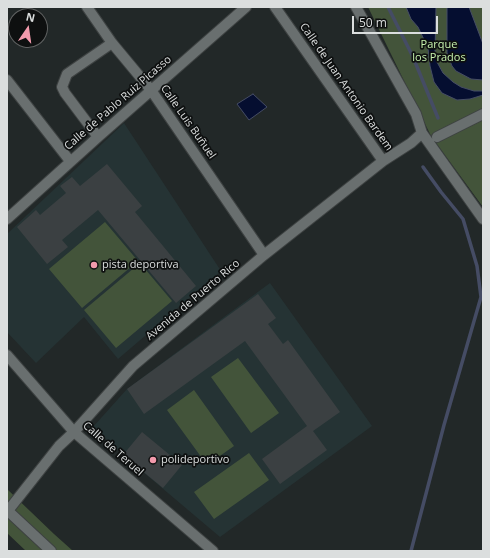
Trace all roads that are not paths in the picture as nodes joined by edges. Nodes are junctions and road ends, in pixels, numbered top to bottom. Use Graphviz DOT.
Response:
graph roads {
  1 [pos="87,7"];
  2 [pos="246,7"];
  3 [pos="275,7"];
  4 [pos="356,7"];
  5 [pos="112,43"];
  6 [pos="7,80"];
  7 [pos="151,90"];
  8 [pos="483,114"];
  9 [pos="422,134"];
  10 [pos="437,136"];
  11 [pos="98,137"];
  12 [pos="70,161"];
  13 [pos="383,161"];
  14 [pos="7,219"];
  15 [pos="483,220"];
  16 [pos="264,255"];
  17 [pos="7,355"];
  18 [pos="74,432"];
  19 [pos="7,511"];
  20 [pos="51,551"];
  21 [pos="213,551"];
  1 -- 5 [label="street, Calle Luis Buñuel"];
  2 -- 7 [label="street, Calle de Pablo Ruiz Picasso"];
  3 -- 13 [label="street, Calle de Juan Antonio Bardem"];
  4 -- 9 [label="street"];
  5 -- 7 [label="street, Calle Luis Buñuel"];
  5 -- 11 [label="street"];
  6 -- 12 [label="street"];
  7 -- 11 [label="street, Calle de Pablo Ruiz Picasso"];
  7 -- 16 [label="street, Calle Luis Buñuel"];
  8 -- 10 [label="street"];
  9 -- 13 [label="street, Avenida de Puerto Rico"];
  9 -- 15 [label="street"];
  11 -- 12 [label="street, Calle de Pablo Ruiz Picasso"];
  12 -- 14 [label="street, Calle de Pablo Ruiz Picasso"];
  13 -- 16 [label="street, Avenida de Puerto Rico"];
  16 -- 18 [label="street, Avenida de Puerto Rico"];
  17 -- 18 [label="street, Calle de Teruel"];
  18 -- 19 [label="street, Avenida de Puerto Rico"];
  18 -- 21 [label="street, Calle de Teruel"];
  19 -- 20 [label="street"];
}
